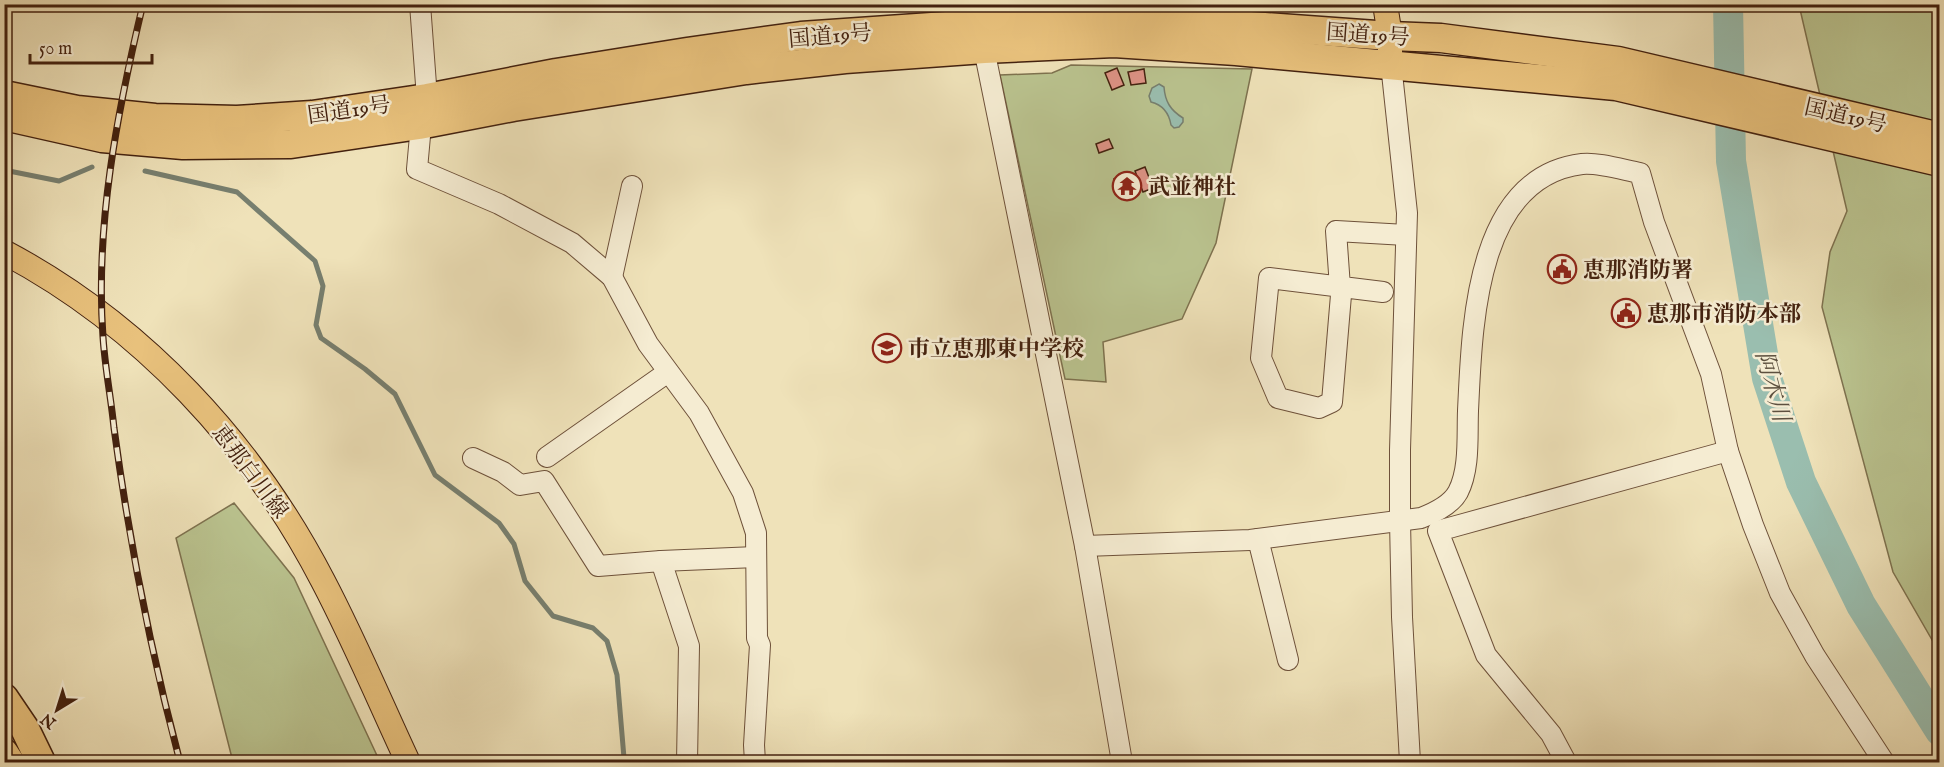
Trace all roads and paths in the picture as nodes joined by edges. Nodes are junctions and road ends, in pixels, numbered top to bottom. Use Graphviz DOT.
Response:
graph roads {
  1 [pos="420,4"];
  2 [pos="1385,4"];
  3 [pos="1390,36"];
  4 [pos="984,49"];
  5 [pos="1390,64"];
  6 [pos="1617,74"];
  7 [pos="4,95"];
  8 [pos="427,98"];
  9 [pos="4,116"];
  10 [pos="419,125"];
  11 [pos="1940,137"];
  12 [pos="1940,162"];
  13 [pos="632,186"];
  14 [pos="1406,235"];
  15 [pos="4,252"];
  16 [pos="612,277"];
  17 [pos="1340,286"];
  18 [pos="1383,292"];
  19 [pos="668,372"];
  20 [pos="1728,451"];
  21 [pos="547,457"];
  22 [pos="473,458"];
  23 [pos="1400,521"];
  24 [pos="1258,539"];
  25 [pos="1085,546"];
  26 [pos="756,557"];
  27 [pos="661,561"];
  28 [pos="1288,660"];
  29 [pos="4,698"];
  30 [pos="4,753"];
  31 [pos="10,762"];
  32 [pos="41,762"];
  33 [pos="408,762"];
  34 [pos="687,762"];
  35 [pos="756,762"];
  36 [pos="1122,762"];
  37 [pos="1410,762"];
  38 [pos="1566,762"];
  39 [pos="1884,762"];
  1 -- 8 [label="street"];
  2 -- 3 [label="main road"];
  3 -- 5 [label="main road"];
  3 -- 6 [label="highway, 国道19号"];
  3 -- 8 [label="highway, 国道19号"];
  4 -- 5 [label="highway, 国道19号"];
  4 -- 10 [label="highway, 国道19号"];
  4 -- 25 [label="street"];
  5 -- 6 [label="highway, 国道19号"];
  5 -- 14 [label="street"];
  6 -- 11 [label="highway, 国道19号"];
  6 -- 12 [label="highway, 国道19号"];
  7 -- 8 [label="highway, 国道19号"];
  9 -- 10 [label="highway, 国道19号"];
  10 -- 16 [label="street"];
  13 -- 16 [label="street"];
  14 -- 17 [label="street"];
  14 -- 23 [label="street"];
  15 -- 33 [label="main road, 恵那白川線"];
  16 -- 19 [label="street"];
  17 -- 17 [label="street"];
  17 -- 18 [label="street"];
  19 -- 21 [label="street"];
  19 -- 26 [label="street"];
  20 -- 23 [label="street"];
  20 -- 38 [label="street"];
  20 -- 39 [label="street"];
  22 -- 27 [label="street"];
  23 -- 24 [label="street"];
  23 -- 37 [label="street"];
  24 -- 25 [label="street"];
  24 -- 28 [label="street"];
  25 -- 36 [label="street"];
  26 -- 27 [label="street"];
  26 -- 35 [label="street"];
  27 -- 34 [label="street"];
  29 -- 32 [label="highway"];
  30 -- 31 [label="highway"];
}
